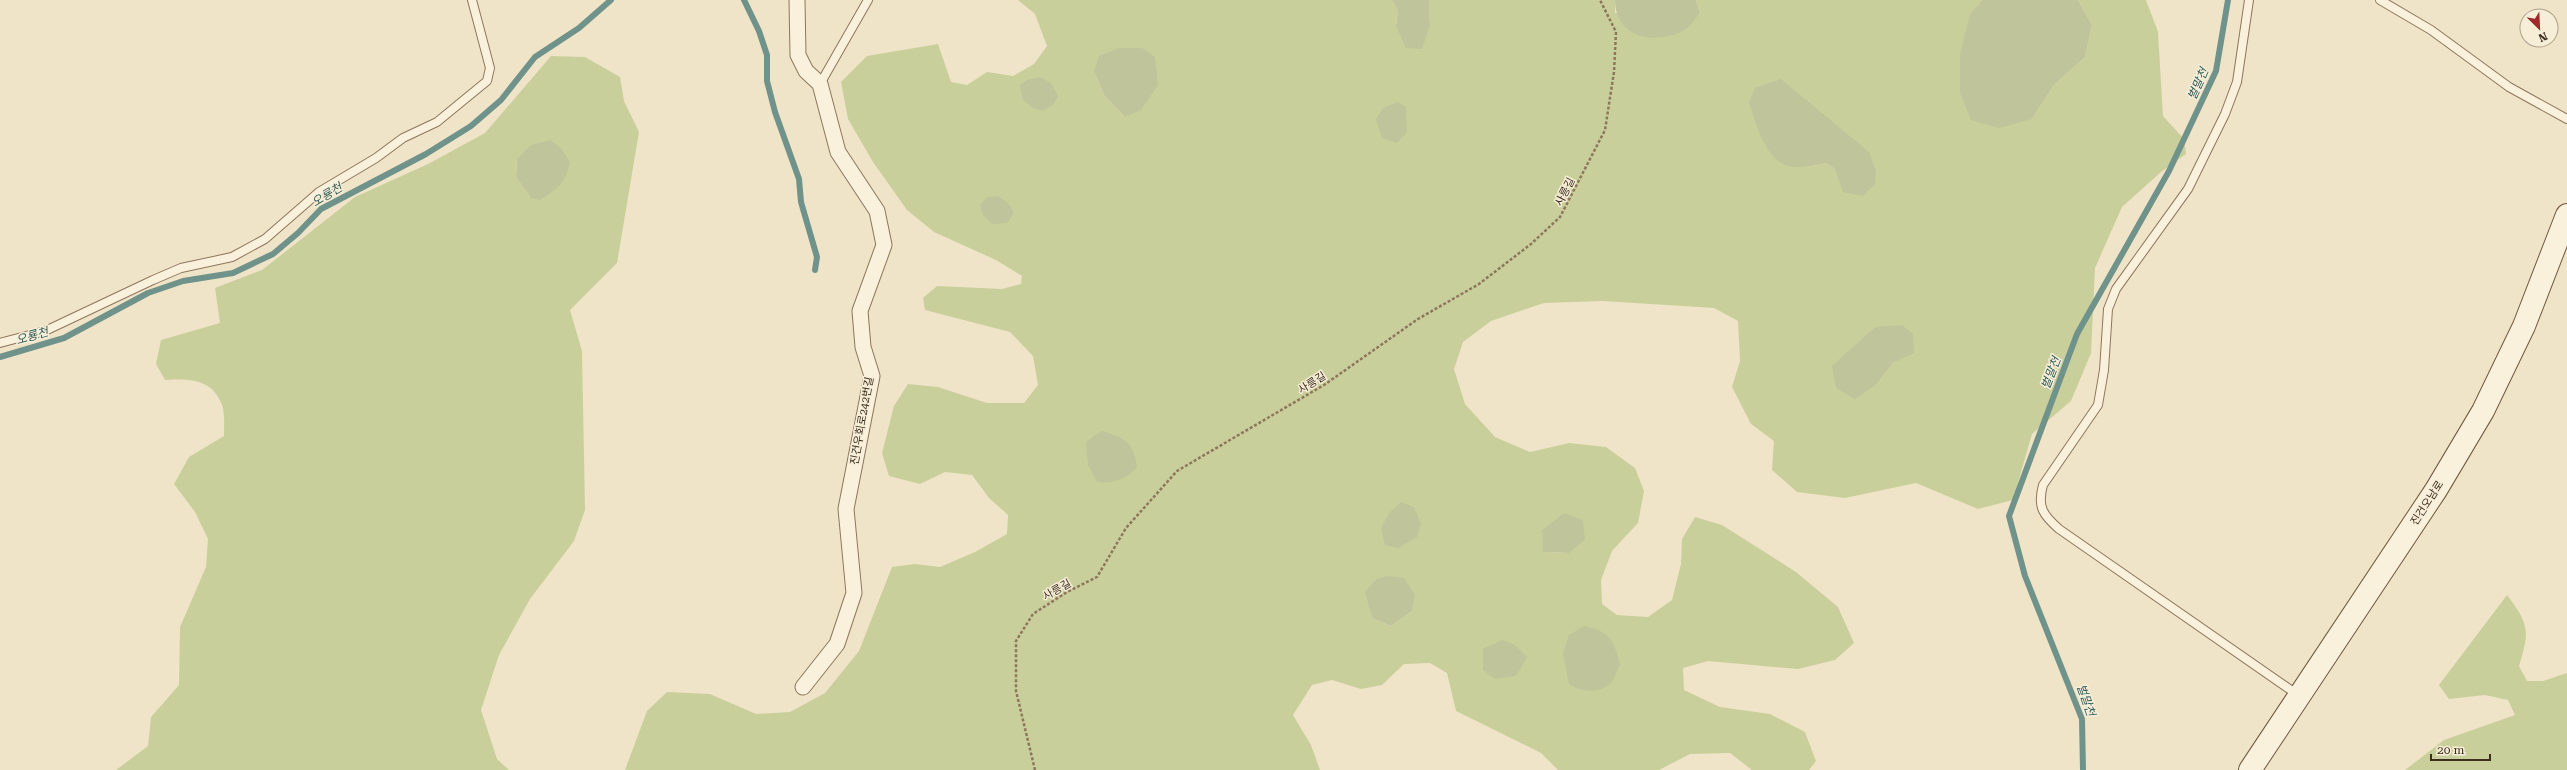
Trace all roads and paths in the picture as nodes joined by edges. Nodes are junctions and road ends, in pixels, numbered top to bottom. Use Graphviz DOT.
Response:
graph roads {
  1 [pos="472,0"];
  2 [pos="797,0"];
  3 [pos="868,0"];
  4 [pos="1600,0"];
  5 [pos="2249,0"];
  6 [pos="2380,0"];
  7 [pos="820,84"];
  8 [pos="2567,119"];
  9 [pos="2567,216"];
  10 [pos="0,343"];
  11 [pos="803,687"];
  12 [pos="2298,695"];
  13 [pos="1035,770"];
  14 [pos="2250,770"];
  1 -- 10 [label="lane"];
  2 -- 7 [label="street"];
  3 -- 7 [label="lane"];
  4 -- 13 [label="path, 사릉길"];
  5 -- 12 [label="lane"];
  6 -- 8 [label="lane"];
  7 -- 11 [label="street, 진건우회로242번길"];
  9 -- 12 [label="main road, 진건오남로"];
  12 -- 14 [label="main road, 진건오남로"];
}
